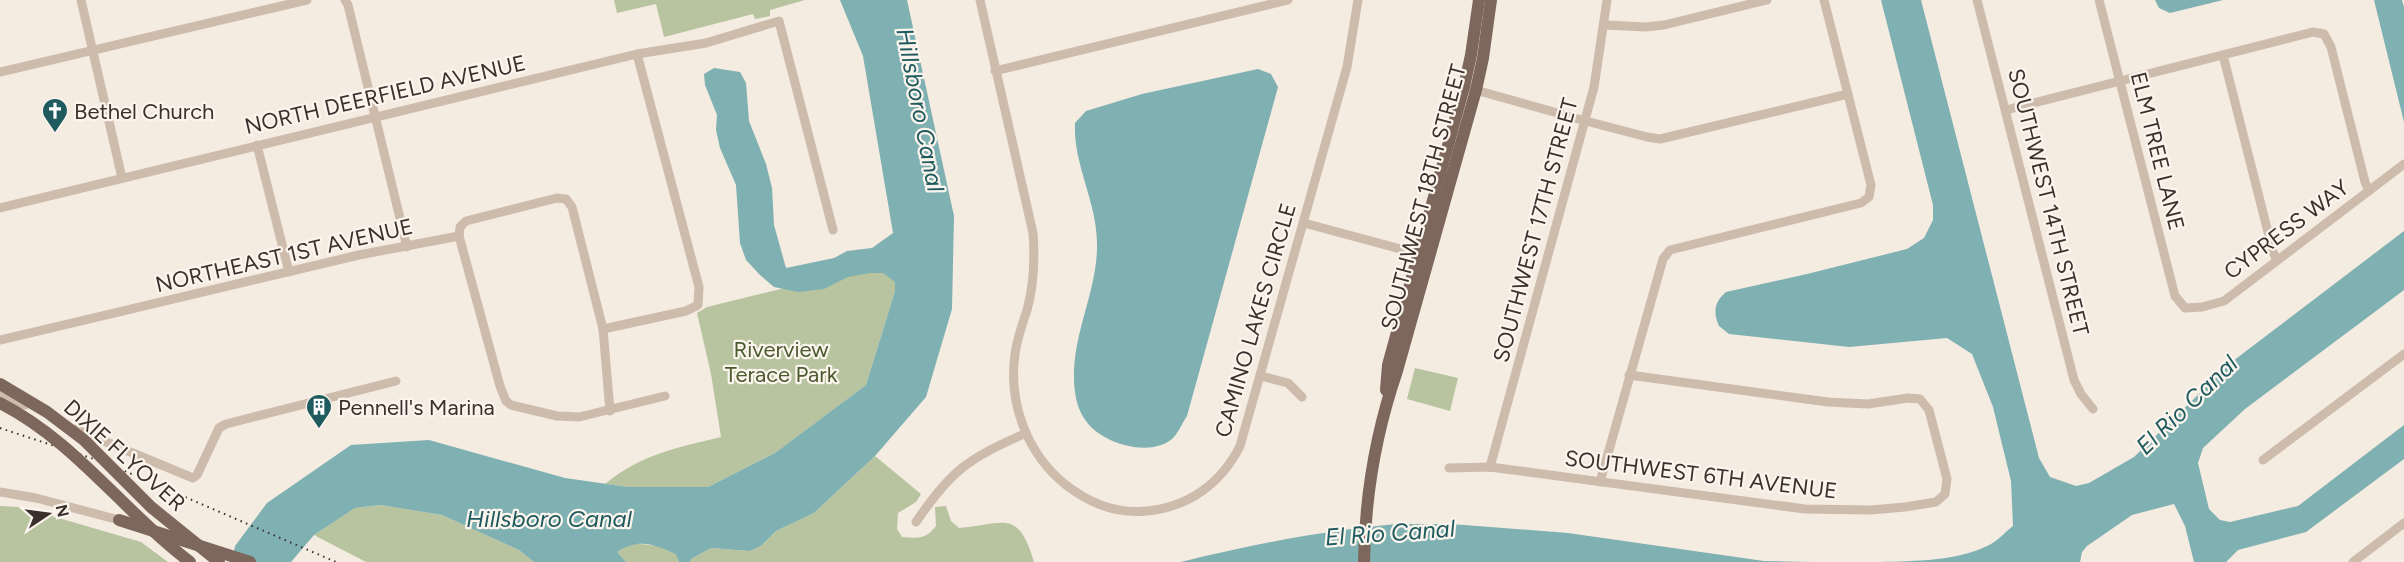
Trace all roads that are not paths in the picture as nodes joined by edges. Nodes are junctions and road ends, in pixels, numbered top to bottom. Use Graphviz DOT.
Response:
graph roads {
  1 [pos="81,0"];
  2 [pos="308,0"];
  3 [pos="345,0"];
  4 [pos="980,0"];
  5 [pos="1288,0"];
  6 [pos="1358,0"];
  7 [pos="1479,0"];
  8 [pos="1491,0"];
  9 [pos="1607,0"];
  10 [pos="1767,0"];
  11 [pos="1824,0"];
  12 [pos="1977,0"];
  13 [pos="2099,0"];
  14 [pos="1605,25"];
  15 [pos="92,49"];
  16 [pos="637,54"];
  17 [pos="2223,55"];
  18 [pos="995,71"];
  19 [pos="0,72"];
  20 [pos="2120,81"];
  21 [pos="1470,88"];
  22 [pos="1848,94"];
  23 [pos="2006,110"];
  24 [pos="376,116"];
  25 [pos="1586,121"];
  26 [pos="257,145"];
  27 [pos="2404,164"];
  28 [pos="122,178"];
  29 [pos="2369,191"];
  30 [pos="0,208"];
  31 [pos="1304,223"];
  32 [pos="833,230"];
  33 [pos="459,236"];
  34 [pos="407,247"];
  35 [pos="1424,255"];
  36 [pos="2277,260"];
  37 [pos="289,272"];
  38 [pos="2185,308"];
  39 [pos="603,329"];
  40 [pos="0,340"];
  41 [pos="2404,354"];
  42 [pos="1629,375"];
  43 [pos="1261,376"];
  44 [pos="396,381"];
  45 [pos="0,384"];
  46 [pos="0,393"];
  47 [pos="665,396"];
  48 [pos="1302,398"];
  49 [pos="0,403"];
  50 [pos="2093,409"];
  51 [pos="610,411"];
  52 [pos="1026,433"];
  53 [pos="2263,460"];
  54 [pos="1490,467"];
  55 [pos="1449,468"];
  56 [pos="1600,482"];
  57 [pos="0,492"];
  58 [pos="119,520"];
  59 [pos="916,522"];
  60 [pos="2404,524"];
  61 [pos="221,557"];
  62 [pos="189,562"];
  63 [pos="250,562"];
  64 [pos="1364,562"];
  65 [pos="2353,562"];
  1 -- 15 [label="street"];
  2 -- 15 [label="street"];
  3 -- 24 [label="street"];
  4 -- 18 [label="street, CAMINO LAKES CIRCLE"];
  5 -- 18 [label="street"];
  6 -- 31 [label="street, CAMINO LAKES CIRCLE"];
  7 -- 21 [label="main road, SOUTHWEST 18TH STREET"];
  8 -- 21 [label="main road, SOUTHWEST 18TH STREET"];
  9 -- 14 [label="street, SOUTHWEST 17TH STREET"];
  10 -- 14 [label="street"];
  11 -- 22 [label="street"];
  12 -- 23 [label="street, SOUTHWEST 14TH STREET"];
  13 -- 20 [label="street, ELM TREE LANE"];
  14 -- 25 [label="street, SOUTHWEST 17TH STREET"];
  15 -- 19 [label="street"];
  15 -- 28 [label="street"];
  16 -- 24 [label="street, NORTH DEERFIELD AVENUE"];
  16 -- 32 [label="street, NORTH DEERFIELD AVENUE"];
  16 -- 39 [label="street"];
  17 -- 20 [label="street"];
  17 -- 29 [label="street"];
  17 -- 36 [label="street"];
  18 -- 52 [label="street, CAMINO LAKES CIRCLE"];
  20 -- 23 [label="street"];
  20 -- 38 [label="street, ELM TREE LANE"];
  21 -- 25 [label="street"];
  21 -- 35 [label="main road, SOUTHWEST 18TH STREET"];
  22 -- 25 [label="street"];
  22 -- 42 [label="street"];
  23 -- 50 [label="street, SOUTHWEST 14TH STREET"];
  24 -- 26 [label="street, NORTH DEERFIELD AVENUE"];
  24 -- 34 [label="street"];
  25 -- 54 [label="street, SOUTHWEST 17TH STREET"];
  26 -- 28 [label="street, NORTH DEERFIELD AVENUE"];
  26 -- 37 [label="street"];
  27 -- 29 [label="street, CYPRESS WAY"];
  28 -- 30 [label="street, NORTH DEERFIELD AVENUE"];
  29 -- 36 [label="street, CYPRESS WAY"];
  31 -- 35 [label="street"];
  31 -- 43 [label="street, CAMINO LAKES CIRCLE"];
  33 -- 34 [label="street, NORTHEAST 1ST AVENUE"];
  33 -- 39 [label="street"];
  33 -- 51 [label="street"];
  34 -- 37 [label="street, NORTHEAST 1ST AVENUE"];
  35 -- 64 [label="main road, SOUTHWEST 18TH STREET"];
  36 -- 38 [label="street, CYPRESS WAY"];
  37 -- 40 [label="street, NORTHEAST 1ST AVENUE"];
  39 -- 51 [label="street"];
  41 -- 53 [label="street"];
  42 -- 56 [label="street"];
  42 -- 56 [label="street, SOUTHWEST 6TH AVENUE"];
  43 -- 48 [label="street"];
  43 -- 52 [label="street, CAMINO LAKES CIRCLE"];
  44 -- 46 [label="street"];
  45 -- 61 [label="main road, DIXIE FLYOVER, bridge"];
  47 -- 51 [label="street"];
  49 -- 62 [label="main road, DIXIE FLYOVER, bridge"];
  52 -- 59 [label="street"];
  54 -- 55 [label="street, SOUTHWEST 6TH AVENUE"];
  54 -- 56 [label="street, SOUTHWEST 6TH AVENUE"];
  57 -- 58 [label="street"];
  58 -- 61 [label="main road"];
  60 -- 65 [label="street"];
  61 -- 63 [label="main road"];
}
